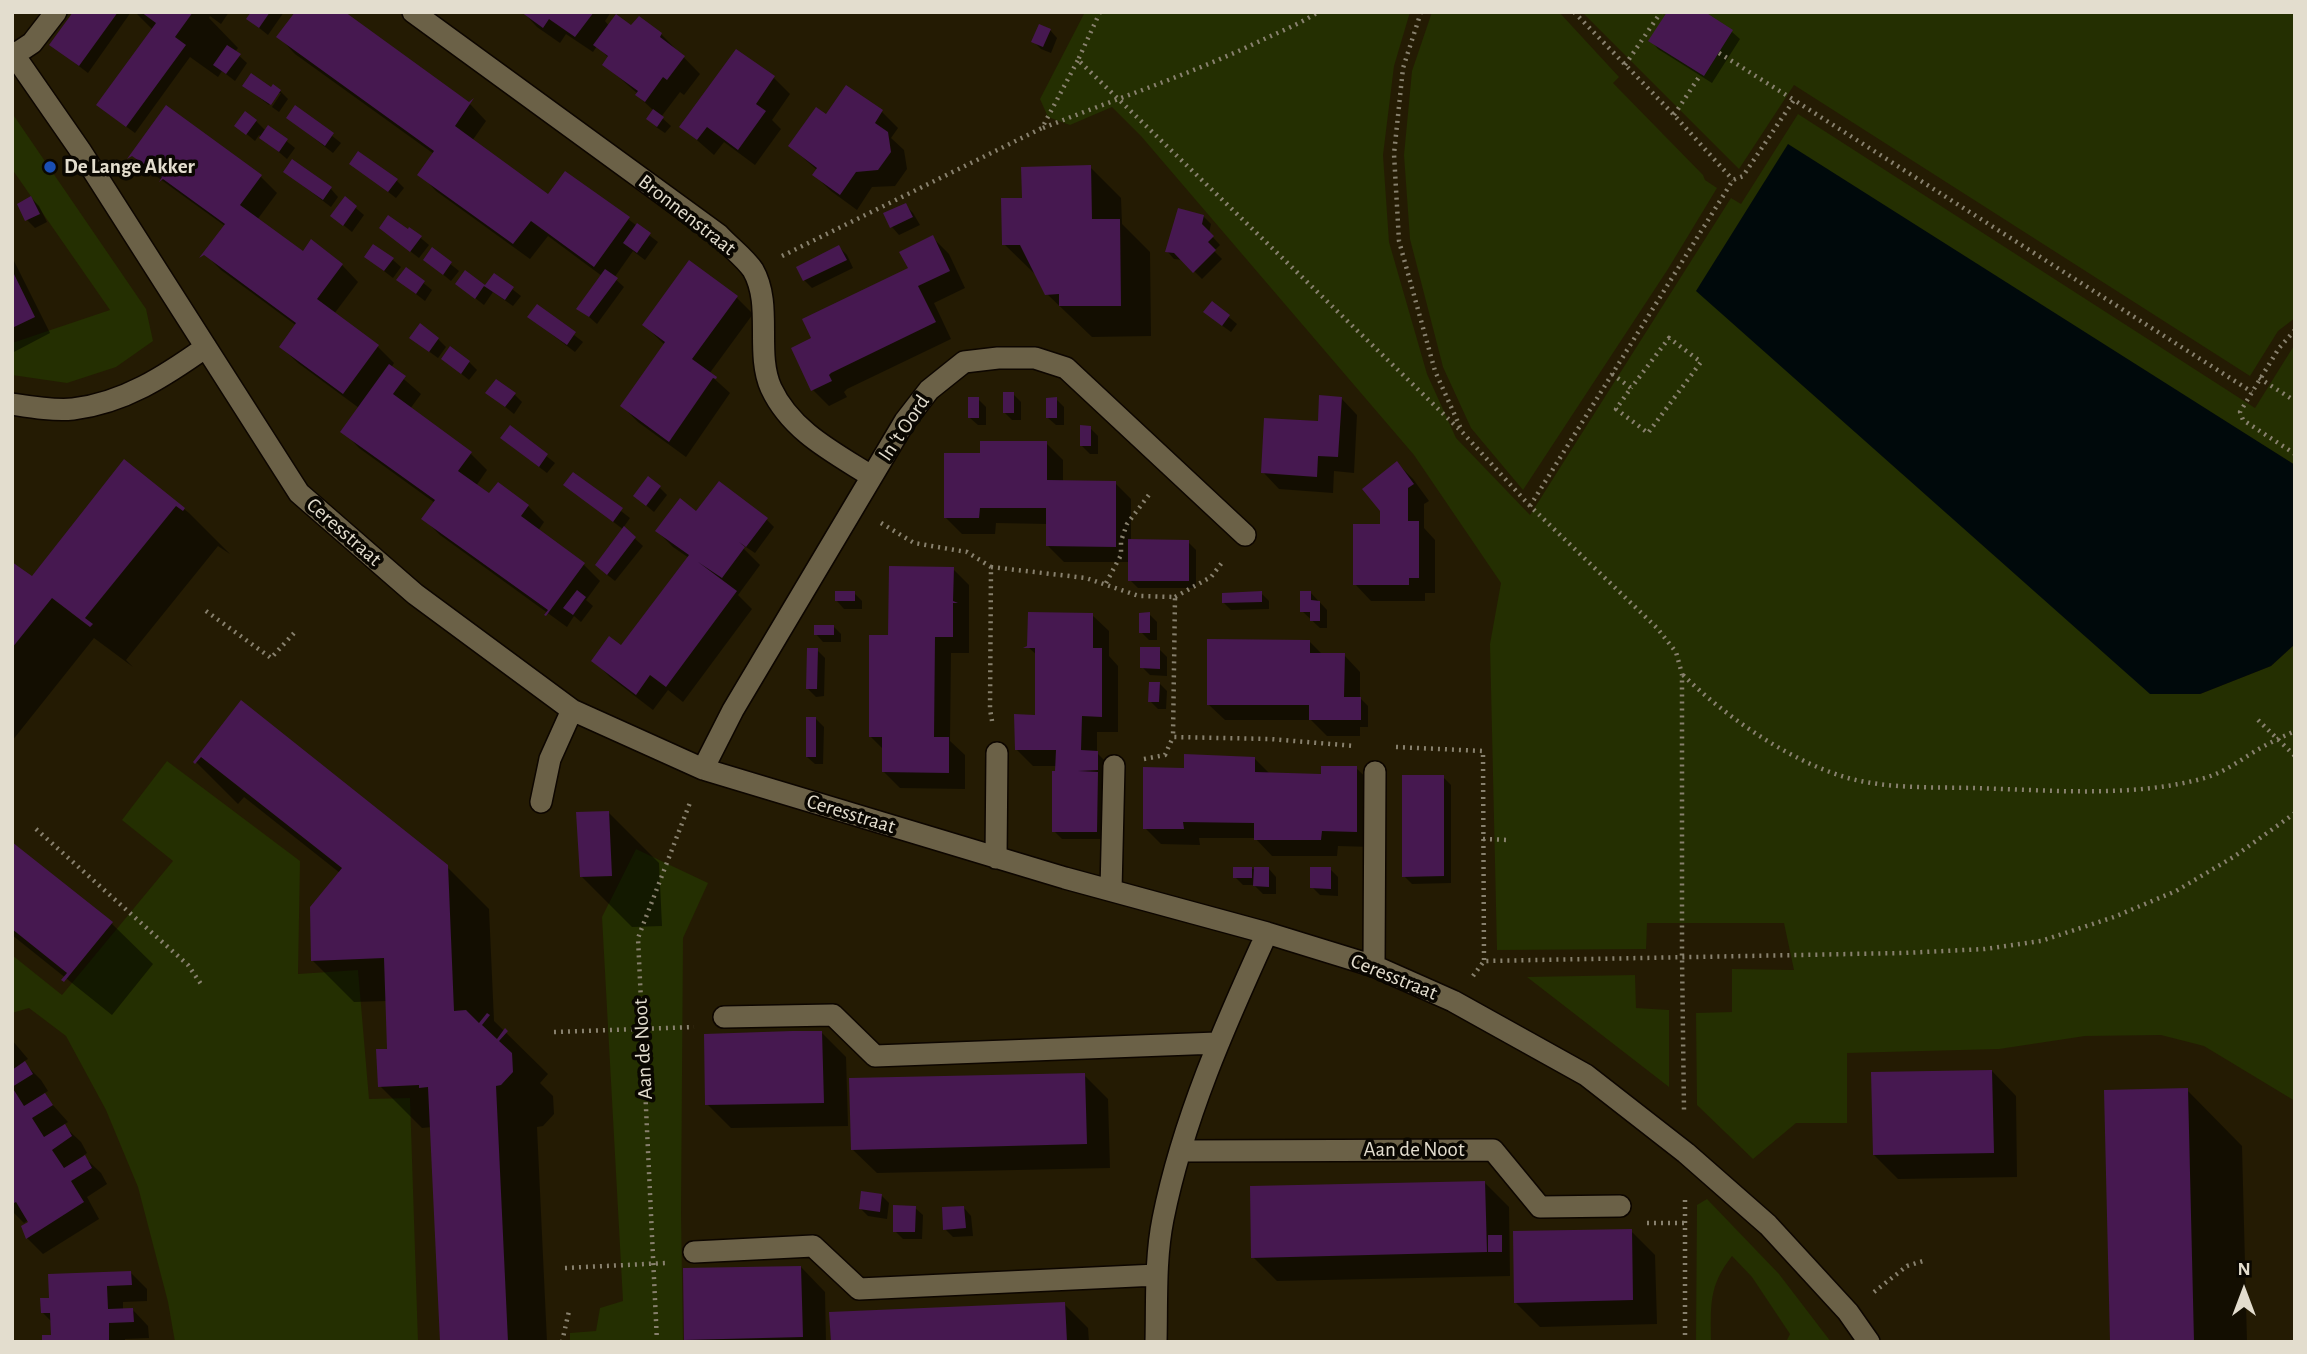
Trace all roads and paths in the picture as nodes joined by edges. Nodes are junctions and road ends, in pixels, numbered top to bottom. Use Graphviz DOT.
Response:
graph roads {
  1 [pos="56,12"];
  2 [pos="413,12"];
  3 [pos="1100,12"];
  4 [pos="1318,12"];
  5 [pos="1421,12"];
  6 [pos="1574,12"];
  7 [pos="1661,15"];
  8 [pos="13,53"];
  9 [pos="1719,53"];
  10 [pos="1078,60"];
  11 [pos="1625,65"];
  12 [pos="1700,74"];
  13 [pos="1116,98"];
  14 [pos="1794,100"];
  15 [pos="1674,115"];
  16 [pos="1042,128"];
  17 [pos="1733,180"];
  18 [pos="752,270"];
  19 [pos="2295,330"];
  20 [pos="206,347"];
  21 [pos="1612,374"];
  22 [pos="2259,378"];
  23 [pos="1632,388"];
  24 [pos="2252,392"];
  25 [pos="2295,401"];
  26 [pos="12,404"];
  27 [pos="1463,433"];
  28 [pos="2295,454"];
  29 [pos="1170,465"];
  30 [pos="871,476"];
  31 [pos="1530,506"];
  32 [pos="853,507"];
  33 [pos="1245,535"];
  34 [pos="991,567"];
  35 [pos="1211,577"];
  36 [pos="1106,583"];
  37 [pos="1175,597"];
  38 [pos="206,611"];
  39 [pos="295,632"];
  40 [pos="1682,674"];
  41 [pos="572,710"];
  42 [pos="2258,720"];
  43 [pos="2295,732"];
  44 [pos="2278,739"];
  45 [pos="1363,746"];
  46 [pos="1388,746"];
  47 [pos="997,753"];
  48 [pos="2295,756"];
  49 [pos="1114,766"];
  50 [pos="703,769"];
  51 [pos="1375,772"];
  52 [pos="541,802"];
  53 [pos="2295,813"];
  54 [pos="36,829"];
  55 [pos="1483,839"];
  56 [pos="1509,840"];
  57 [pos="996,858"];
  58 [pos="1111,890"];
  59 [pos="1267,933"];
  60 [pos="1682,957"];
  61 [pos="1484,961"];
  62 [pos="1374,966"];
  63 [pos="201,984"];
  64 [pos="1453,1001"];
  65 [pos="724,1017"];
  66 [pos="703,1027"];
  67 [pos="642,1029"];
  68 [pos="554,1032"];
  69 [pos="1217,1043"];
  70 [pos="1181,1151"];
  71 [pos="1686,1153"];
  72 [pos="1620,1206"];
  73 [pos="694,1252"];
  74 [pos="1923,1261"];
  75 [pos="654,1264"];
  76 [pos="565,1268"];
  77 [pos="1157,1275"];
  78 [pos="569,1311"];
  79 [pos="1848,1312"];
  80 [pos="562,1342"];
  81 [pos="657,1342"];
  82 [pos="1156,1342"];
  83 [pos="1685,1342"];
  84 [pos="1869,1342"];
  1 -- 8 [label="street"];
  2 -- 18 [label="street, Bronnenstraat"];
  3 -- 10 [label="path"];
  4 -- 13 [label="path"];
  5 -- 27 [label="path"];
  6 -- 11 [label="path"];
  7 -- 11 [label="path"];
  8 -- 20 [label="street, Ceresstraat"];
  9 -- 14 [label="path"];
  10 -- 13 [label="path"];
  10 -- 16 [label="path"];
  11 -- 15 [label="path"];
  12 -- 15 [label="path"];
  13 -- 16 [label="path"];
  13 -- 27 [label="path"];
  14 -- 17 [label="path"];
  14 -- 24 [label="path"];
  15 -- 17 [label="path"];
  16 -- 18 [label="path"];
  17 -- 21 [label="path"];
  18 -- 30 [label="street, Bronnenstraat"];
  19 -- 22 [label="path"];
  20 -- 26 [label="street"];
  20 -- 41 [label="street, Ceresstraat"];
  21 -- 23 [label="path"];
  21 -- 31 [label="path"];
  22 -- 24 [label="path"];
  22 -- 25 [label="path"];
  23 -- 23 [label="path"];
  24 -- 28 [label="path"];
  27 -- 31 [label="path"];
  29 -- 30 [label="street, In 't Oord"];
  29 -- 33 [label="street, In 't Oord"];
  29 -- 36 [label="path"];
  30 -- 32 [label="street, In 't Oord"];
  31 -- 40 [label="path"];
  32 -- 34 [label="path"];
  32 -- 50 [label="street, In 't Oord"];
  34 -- 36 [label="path"];
  34 -- 47 [label="path"];
  35 -- 37 [label="path"];
  36 -- 37 [label="path"];
  37 -- 45 [label="path"];
  38 -- 39 [label="path"];
  40 -- 44 [label="path"];
  40 -- 60 [label="path"];
  41 -- 50 [label="street, Ceresstraat"];
  41 -- 52 [label="street"];
  42 -- 44 [label="path"];
  43 -- 44 [label="path"];
  44 -- 48 [label="path"];
  46 -- 55 [label="path"];
  47 -- 57 [label="street"];
  49 -- 58 [label="street"];
  50 -- 57 [label="street, Ceresstraat"];
  50 -- 67 [label="path, Aan de Noot"];
  51 -- 62 [label="street"];
  53 -- 60 [label="path"];
  54 -- 63 [label="path"];
  55 -- 56 [label="path"];
  55 -- 61 [label="path"];
  57 -- 58 [label="street, Ceresstraat"];
  58 -- 59 [label="street, Ceresstraat"];
  59 -- 62 [label="street, Ceresstraat"];
  59 -- 69 [label="street"];
  60 -- 61 [label="path"];
  60 -- 71 [label="path"];
  61 -- 64 [label="path"];
  62 -- 64 [label="street, Ceresstraat"];
  64 -- 71 [label="street, Ceresstraat"];
  65 -- 69 [label="street"];
  66 -- 67 [label="path"];
  67 -- 68 [label="path"];
  67 -- 75 [label="path, Aan de Noot"];
  69 -- 70 [label="street"];
  70 -- 72 [label="street, Aan de Noot"];
  70 -- 77 [label="street"];
  71 -- 79 [label="street, Ceresstraat"];
  71 -- 83 [label="path"];
  73 -- 77 [label="street"];
  74 -- 79 [label="path"];
  75 -- 76 [label="path"];
  75 -- 81 [label="path, Aan de Noot"];
  77 -- 82 [label="street"];
  78 -- 80 [label="path"];
  79 -- 84 [label="street, Ceresstraat"];
}
